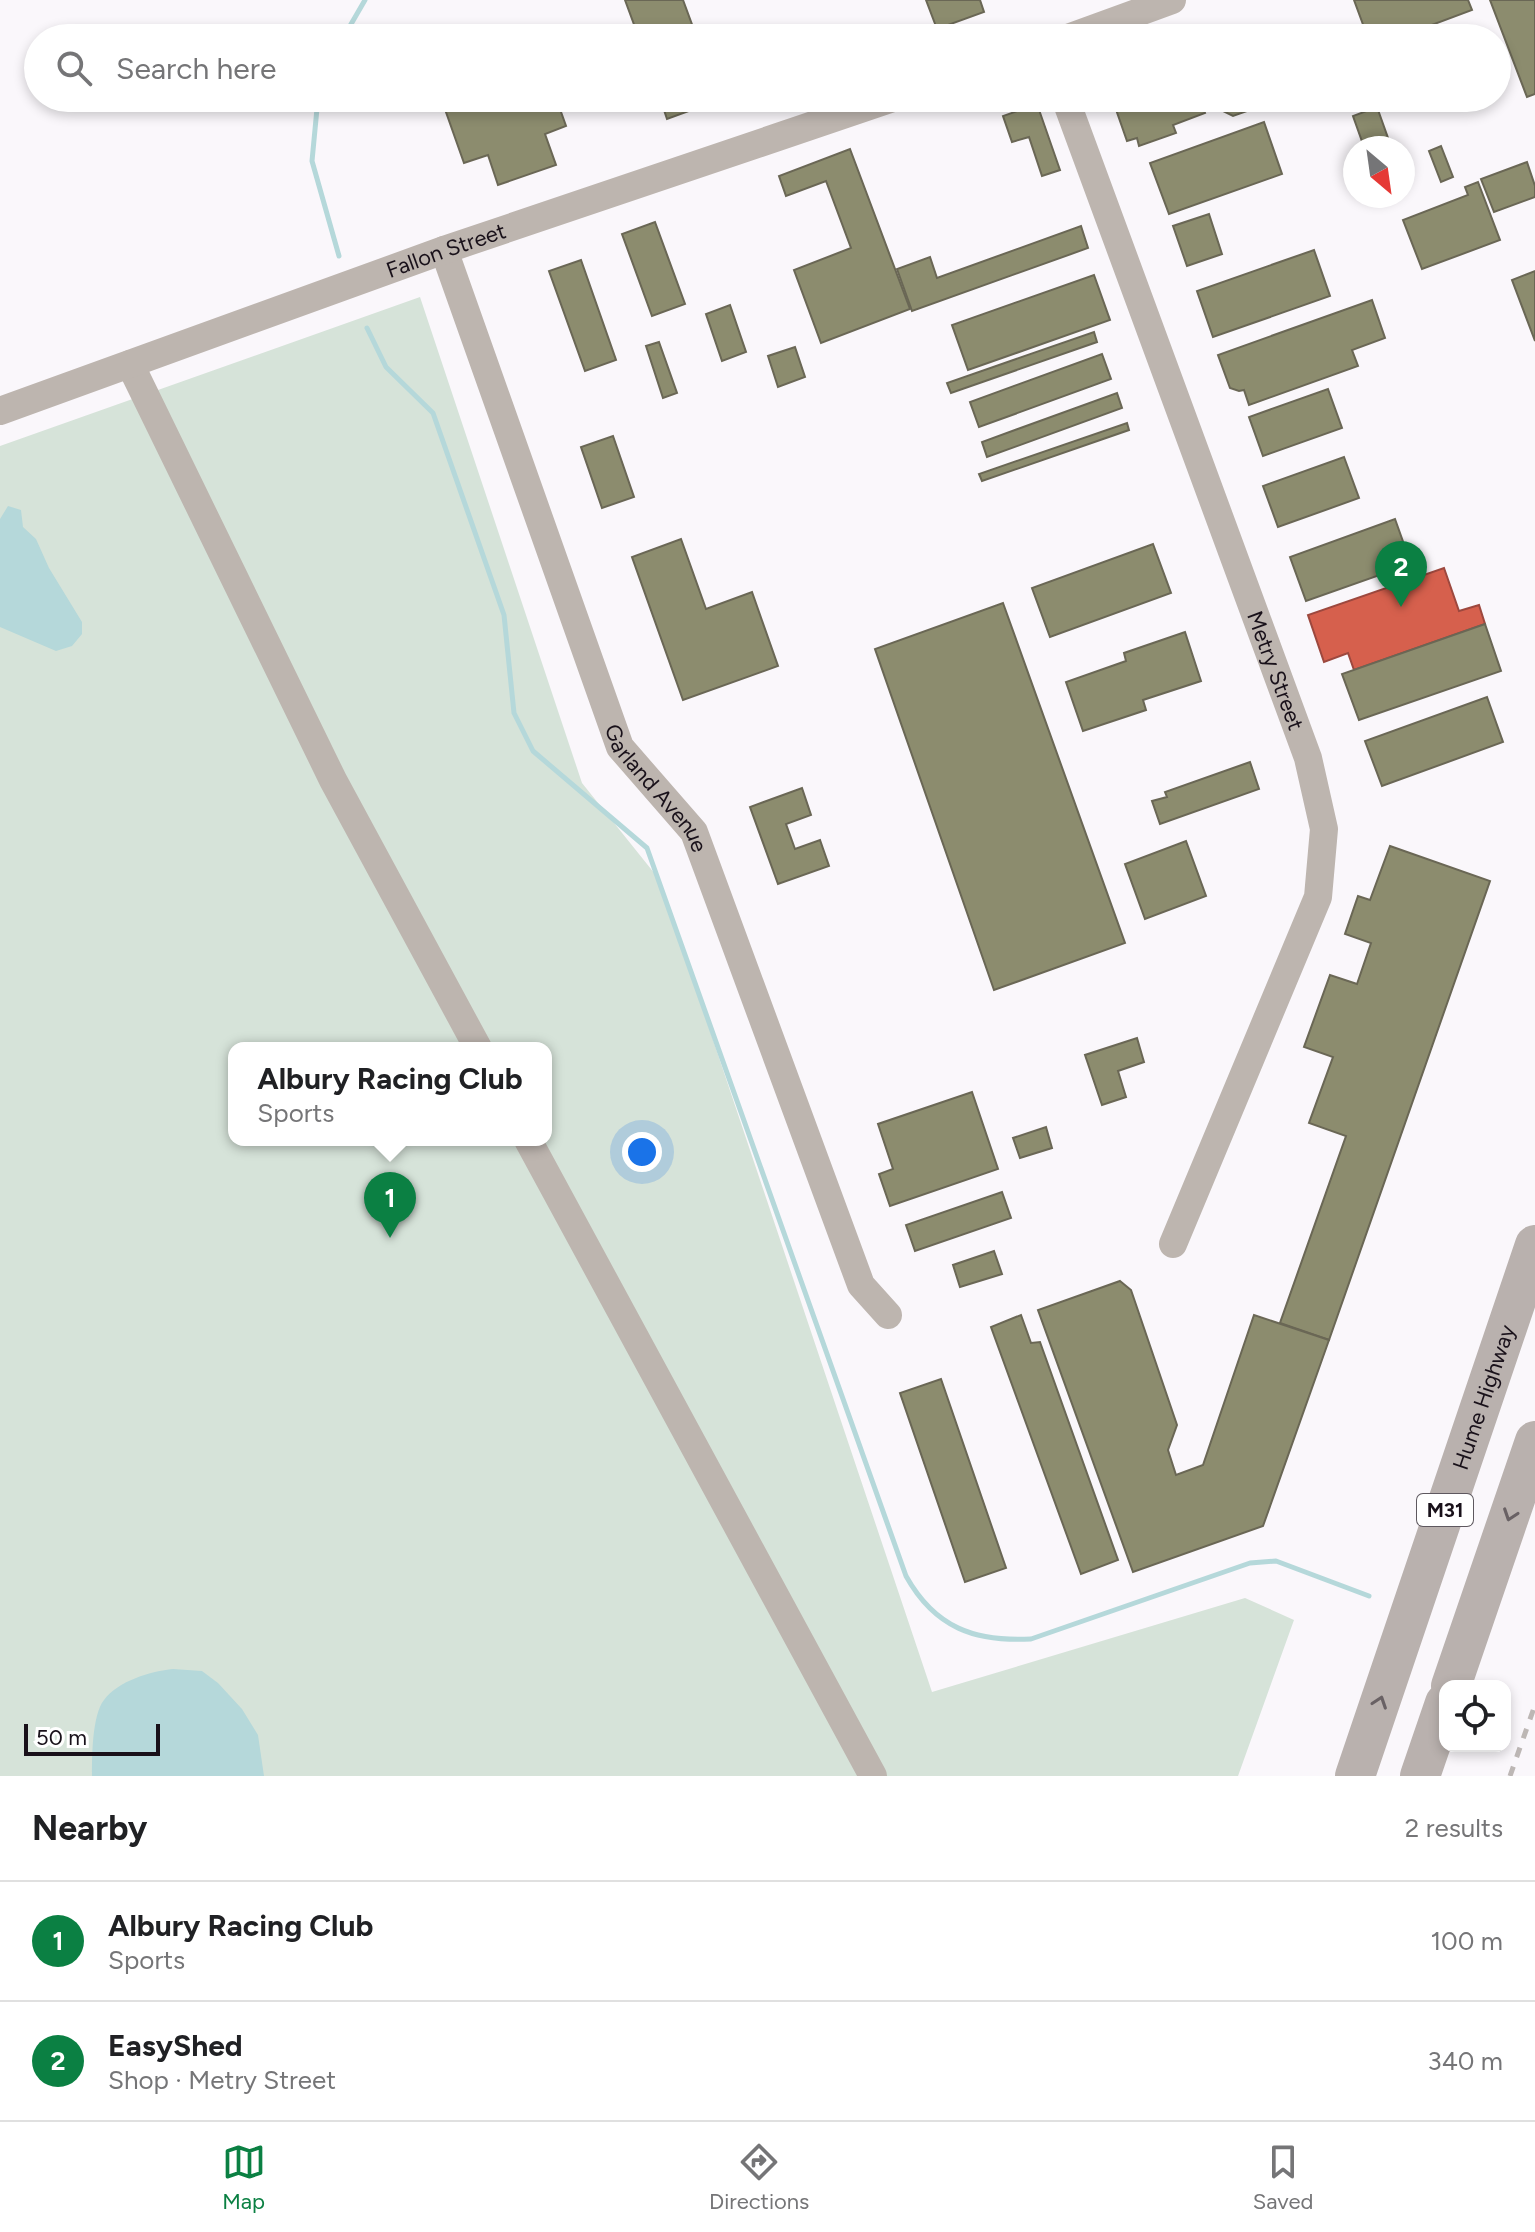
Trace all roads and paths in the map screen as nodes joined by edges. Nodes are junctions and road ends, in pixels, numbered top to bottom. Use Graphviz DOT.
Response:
graph roads {
  1 [pos="1172,0"];
  2 [pos="1106,24"];
  3 [pos="852,112"];
  4 [pos="1070,112"];
  5 [pos="444,250"];
  6 [pos="130,364"];
  7 [pos="0,411"];
  8 [pos="475,1042"];
  9 [pos="531,1146"];
  10 [pos="1173,1244"];
  11 [pos="1535,1245"];
  12 [pos="888,1315"];
  13 [pos="1535,1441"];
  14 [pos="1453,1680"];
  15 [pos="1439,1721"];
  16 [pos="873,1776"];
  17 [pos="1355,1776"];
  18 [pos="1420,1776"];
  1 -- 2 [label="street"];
  3 -- 5 [label="street, Fallon Street"];
  4 -- 10 [label="street, Metry Street"];
  5 -- 6 [label="street, Fallon Street"];
  5 -- 12 [label="street, Garland Avenue"];
  6 -- 7 [label="street, Fallon Street"];
  6 -- 8 [label="street"];
  9 -- 16 [label="street"];
  17 -- 11 [label="highway, Hume Highway / M31, one-way"];
  13 -- 14 [label="highway, M31, one-way"];
  15 -- 18 [label="highway"];
}
